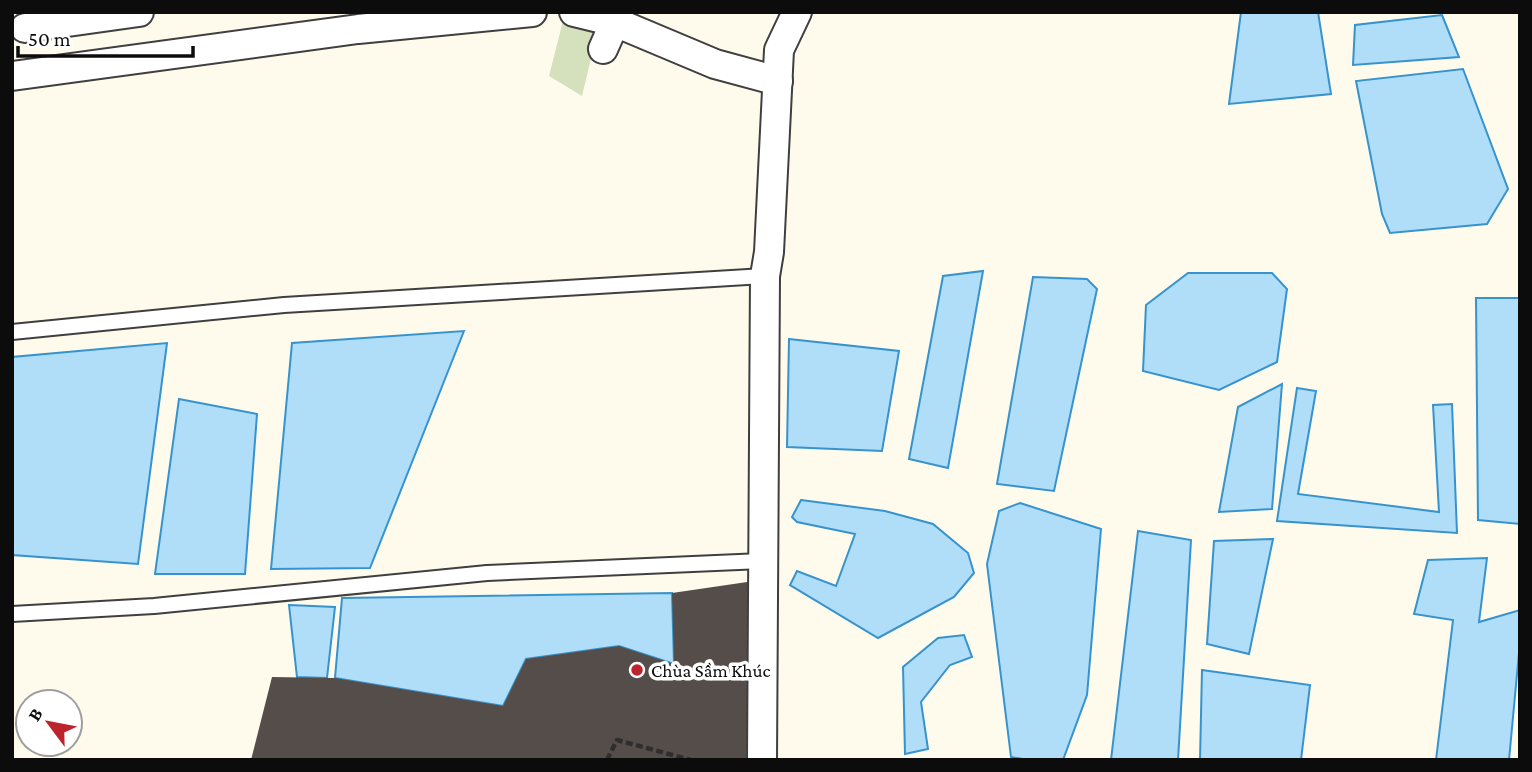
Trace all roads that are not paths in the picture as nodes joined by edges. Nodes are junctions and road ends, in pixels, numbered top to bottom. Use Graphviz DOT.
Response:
graph roads {
  1 [pos="139,12"];
  2 [pos="532,12"];
  3 [pos="574,12"];
  4 [pos="797,12"];
  5 [pos="350,21"];
  6 [pos="615,22"];
  7 [pos="25,28"];
  8 [pos="603,49"];
  9 [pos="12,76"];
  10 [pos="778,81"];
  11 [pos="765,276"];
  12 [pos="12,332"];
  13 [pos="762,561"];
  14 [pos="12,614"];
  15 [pos="762,760"];
  1 -- 7 [label="street"];
  2 -- 5 [label="street"];
  3 -- 6 [label="street"];
  4 -- 10 [label="street"];
  5 -- 9 [label="street"];
  6 -- 8 [label="street"];
  6 -- 10 [label="street"];
  10 -- 11 [label="street"];
  11 -- 12 [label="lane"];
  11 -- 13 [label="street"];
  13 -- 14 [label="lane"];
  13 -- 15 [label="street"];
}
